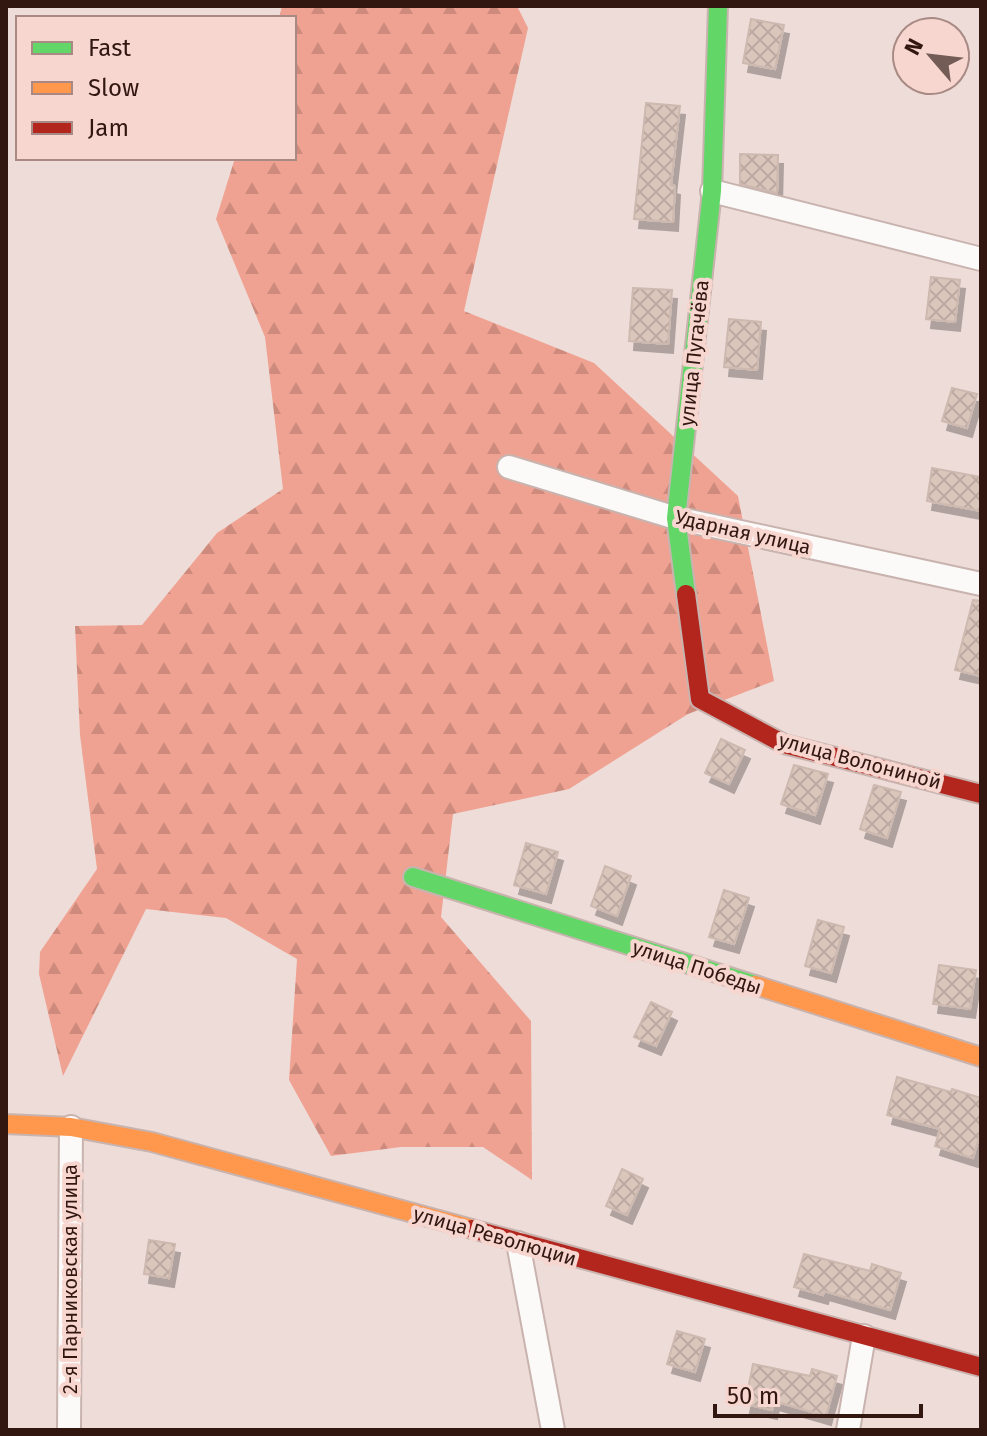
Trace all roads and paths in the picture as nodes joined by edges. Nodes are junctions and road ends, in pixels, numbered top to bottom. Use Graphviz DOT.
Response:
graph roads {
  1 [pos="718,6"];
  2 [pos="712,191"];
  3 [pos="981,259"];
  4 [pos="509,467"];
  5 [pos="676,518"];
  6 [pos="981,584"];
  7 [pos="700,699"];
  8 [pos="981,794"];
  9 [pos="413,877"];
  10 [pos="981,1057"];
  11 [pos="6,1124"];
  12 [pos="71,1127"];
  13 [pos="518,1243"];
  14 [pos="864,1336"];
  15 [pos="981,1367"];
  16 [pos="69,1430"];
  17 [pos="553,1430"];
  18 [pos="848,1430"];
  1 -- 2 [label="street, улица Пугачёва"];
  2 -- 3 [label="street"];
  2 -- 5 [label="street, улица Пугачёва"];
  4 -- 5 [label="street, Ударная улица"];
  5 -- 6 [label="street, Ударная улица"];
  5 -- 7 [label="street, улица Пугачёва"];
  7 -- 8 [label="street, улица Волониной"];
  9 -- 10 [label="street, улица Победы"];
  11 -- 12 [label="street, улица Революции"];
  12 -- 13 [label="street, улица Революции"];
  12 -- 16 [label="street, 2-я Парниковская улица"];
  13 -- 14 [label="street, улица Революции"];
  13 -- 17 [label="street"];
  14 -- 15 [label="street, улица Революции"];
  14 -- 18 [label="street"];
}
